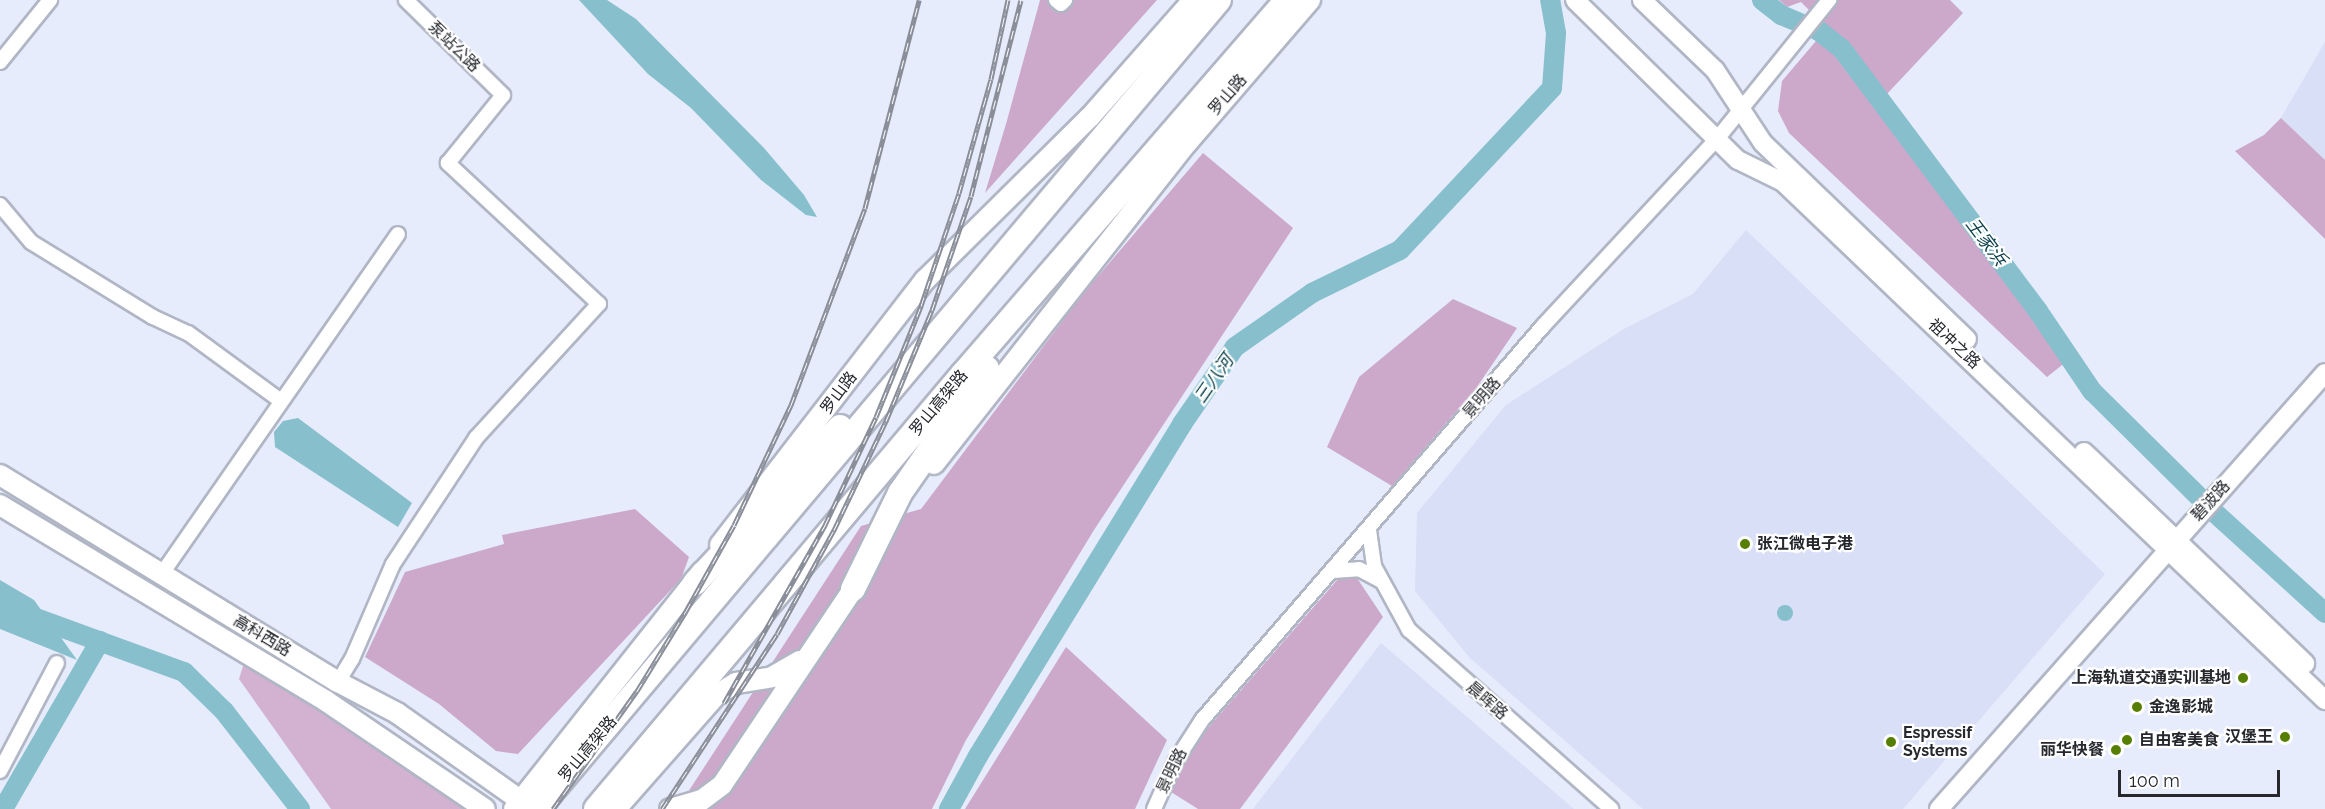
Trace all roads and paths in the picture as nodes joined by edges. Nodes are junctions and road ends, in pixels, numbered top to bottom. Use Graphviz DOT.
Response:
graph roads {
  1 [pos="50,0"];
  2 [pos="406,0"];
  3 [pos="1056,0"];
  4 [pos="1065,0"];
  5 [pos="1193,0"];
  6 [pos="1219,0"];
  7 [pos="1287,0"];
  8 [pos="1310,0"];
  9 [pos="1575,0"];
  10 [pos="1642,0"];
  11 [pos="1826,4"];
  12 [pos="0,62"];
  13 [pos="1740,112"];
  14 [pos="1717,139"];
  15 [pos="0,205"];
  16 [pos="398,234"];
  17 [pos="1015,238"];
  18 [pos="1052,274"];
  19 [pos="2325,373"];
  20 [pos="281,401"];
  21 [pos="0,475"];
  22 [pos="0,505"];
  23 [pos="1369,530"];
  24 [pos="2172,544"];
  25 [pos="1333,571"];
  26 [pos="161,575"];
  27 [pos="1380,580"];
  28 [pos="695,583"];
  29 [pos="853,589"];
  30 [pos="2098,629"];
  31 [pos="807,655"];
  32 [pos="57,663"];
  33 [pos="338,682"];
  34 [pos="2325,683"];
  35 [pos="2325,700"];
  36 [pos="0,771"];
  37 [pos="731,771"];
  38 [pos="526,807"];
  39 [pos="485,809"];
  40 [pos="596,809"];
  41 [pos="616,809"];
  42 [pos="670,809"];
  43 [pos="710,809"];
  44 [pos="1154,809"];
  45 [pos="1611,809"];
  46 [pos="1931,809"];
  47 [pos="1938,809"];
  1 -- 12 [label="street"];
  2 -- 33 [label="street, 泵站公路"];
  3 -- 4 [label="street"];
  5 -- 28 [label="main road, 罗山路"];
  6 -- 17 [label="highway, 罗山高架路"];
  7 -- 18 [label="highway, 罗山高架路"];
  8 -- 29 [label="main road, 罗山路"];
  9 -- 14 [label="main road, 祖冲之路"];
  10 -- 13 [label="main road, 祖冲之路"];
  11 -- 13 [label="street, 景明路"];
  13 -- 14 [label="street, 景明路"];
  13 -- 24 [label="main road, 祖冲之路"];
  14 -- 23 [label="street, 景明路"];
  14 -- 24 [label="main road, 祖冲之路"];
  15 -- 20 [label="street"];
  16 -- 20 [label="street"];
  17 -- 28 [label="highway"];
  17 -- 38 [label="highway, 罗山高架路"];
  18 -- 29 [label="highway"];
  18 -- 40 [label="highway, 罗山高架路"];
  19 -- 24 [label="main road, 碧波路"];
  20 -- 26 [label="street"];
  21 -- 26 [label="main road, 高科西路"];
  22 -- 39 [label="main road, 高科西路"];
  23 -- 25 [label="street, 景明路"];
  23 -- 27 [label="street, 晨晖路"];
  24 -- 30 [label="main road, 碧波路"];
  24 -- 34 [label="main road, 祖冲之路"];
  24 -- 35 [label="main road, 祖冲之路"];
  25 -- 27 [label="street"];
  25 -- 44 [label="street, 景明路"];
  26 -- 33 [label="main road, 高科西路"];
  27 -- 45 [label="street, 晨晖路"];
  28 -- 38 [label="main road, 罗山路"];
  29 -- 31 [label="main road, 罗山路"];
  30 -- 46 [label="main road, 碧波路"];
  30 -- 47 [label="main road, 碧波路"];
  31 -- 37 [label="main road, 罗山路"];
  31 -- 41 [label="main road, 罗山路"];
  32 -- 36 [label="street"];
  33 -- 38 [label="main road, 高科西路"];
  37 -- 42 [label="main road, 罗山路"];
  37 -- 43 [label="main road"];
}
